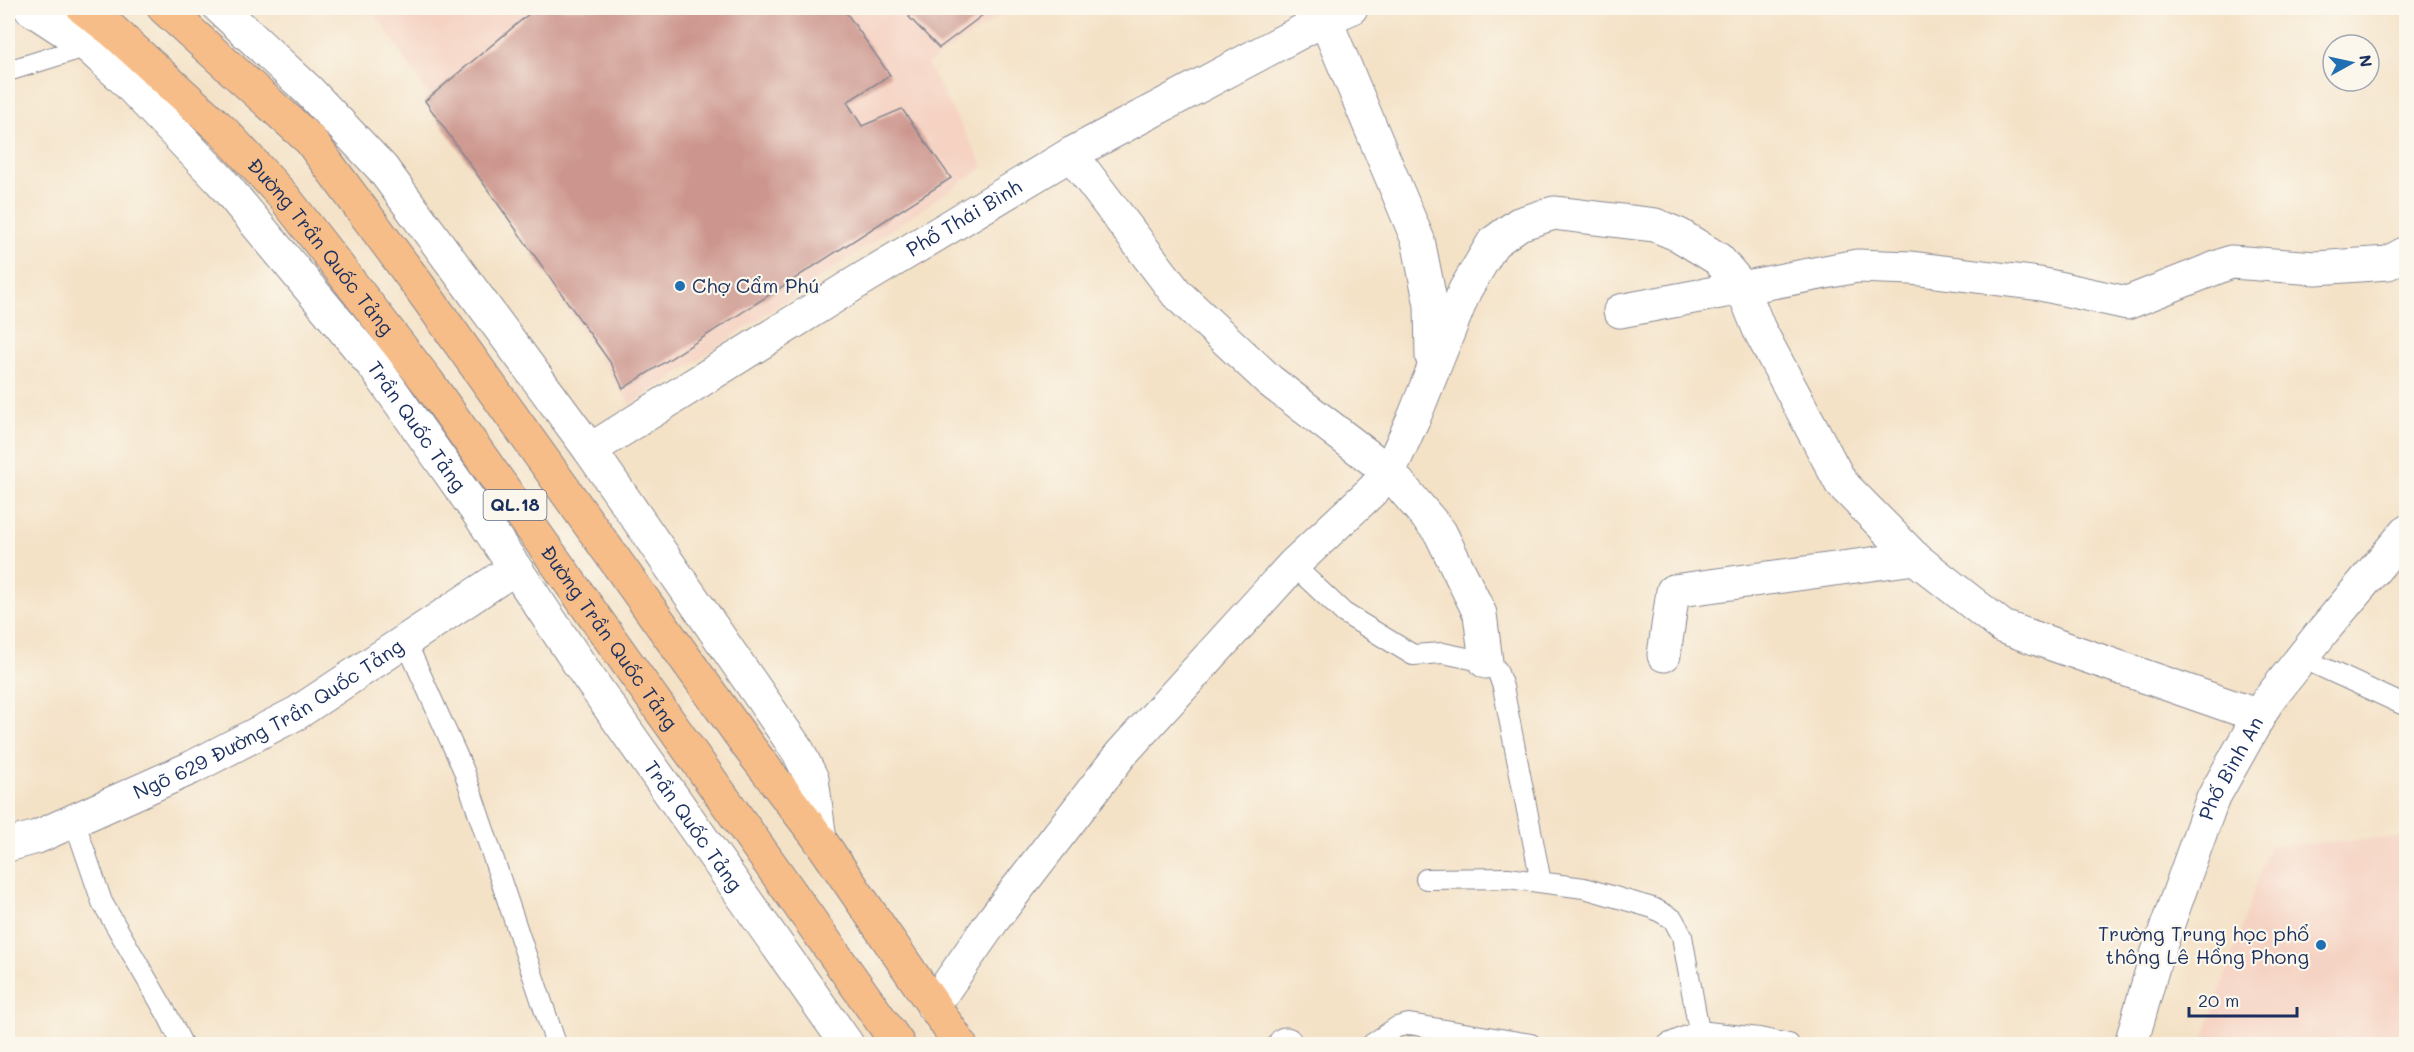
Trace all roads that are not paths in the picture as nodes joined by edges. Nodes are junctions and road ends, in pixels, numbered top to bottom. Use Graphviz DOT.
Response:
graph roads {
  1 [pos="30,8"];
  2 [pos="83,8"];
  3 [pos="164,8"];
  4 [pos="220,8"];
  5 [pos="1338,13"];
  6 [pos="88,46"];
  7 [pos="8,71"];
  8 [pos="1071,154"];
  9 [pos="2406,253"];
  10 [pos="1742,287"];
  11 [pos="1620,311"];
  12 [pos="1432,371"];
  13 [pos="590,450"];
  14 [pos="1389,472"];
  15 [pos="2406,532"];
  16 [pos="1915,558"];
  17 [pos="1293,566"];
  18 [pos="515,568"];
  19 [pos="406,642"];
  20 [pos="1664,655"];
  21 [pos="2302,658"];
  22 [pos="1486,662"];
  23 [pos="2406,706"];
  24 [pos="2259,716"];
  25 [pos="74,820"];
  26 [pos="820,840"];
  27 [pos="8,845"];
  28 [pos="1426,879"];
  29 [pos="1542,882"];
  30 [pos="933,1006"];
  31 [pos="1700,1031"];
  32 [pos="182,1044"];
  33 [pos="556,1044"];
  34 [pos="847,1044"];
  35 [pos="898,1044"];
  36 [pos="960,1044"];
  37 [pos="1372,1044"];
  38 [pos="1531,1044"];
  39 [pos="1668,1044"];
  40 [pos="1789,1044"];
  41 [pos="2131,1044"];
  1 -- 6 [label="street, Trần Quốc Tảng"];
  2 -- 35 [label="highway, Đường Trần Quốc Tảng / QL.18"];
  3 -- 26 [label="highway, QL.18"];
  4 -- 13 [label="street"];
  5 -- 8 [label="street, Phố Thái Bình"];
  5 -- 12 [label="street"];
  6 -- 7 [label="lane"];
  6 -- 18 [label="street, Trần Quốc Tảng"];
  8 -- 13 [label="street, Phố Thái Bình"];
  8 -- 14 [label="street"];
  9 -- 10 [label="street"];
  10 -- 11 [label="street"];
  10 -- 12 [label="street"];
  10 -- 16 [label="street"];
  12 -- 14 [label="street"];
  13 -- 26 [label="street"];
  14 -- 17 [label="street"];
  14 -- 22 [label="street"];
  15 -- 21 [label="street, Phố Bình An"];
  16 -- 20 [label="street"];
  16 -- 24 [label="street"];
  17 -- 22 [label="lane"];
  17 -- 30 [label="street"];
  18 -- 19 [label="street, Ngõ 629 Đường Trần Quốc Tảng"];
  18 -- 34 [label="street, Trần Quốc Tảng"];
  19 -- 25 [label="street, Ngõ 629 Đường Trần Quốc Tảng"];
  19 -- 33 [label="lane"];
  21 -- 23 [label="lane"];
  21 -- 24 [label="street, Phố Bình An"];
  22 -- 29 [label="lane"];
  24 -- 41 [label="street, Phố Bình An"];
  25 -- 27 [label="street, Ngõ 629 Đường Trần Quốc Tảng"];
  25 -- 32 [label="lane"];
  26 -- 30 [label="highway, QL.18"];
  28 -- 29 [label="lane"];
  29 -- 31 [label="lane"];
  30 -- 36 [label="highway, QL.18"];
  31 -- 39 [label="lane"];
  31 -- 40 [label="lane"];
  37 -- 38 [label="lane"];
}
